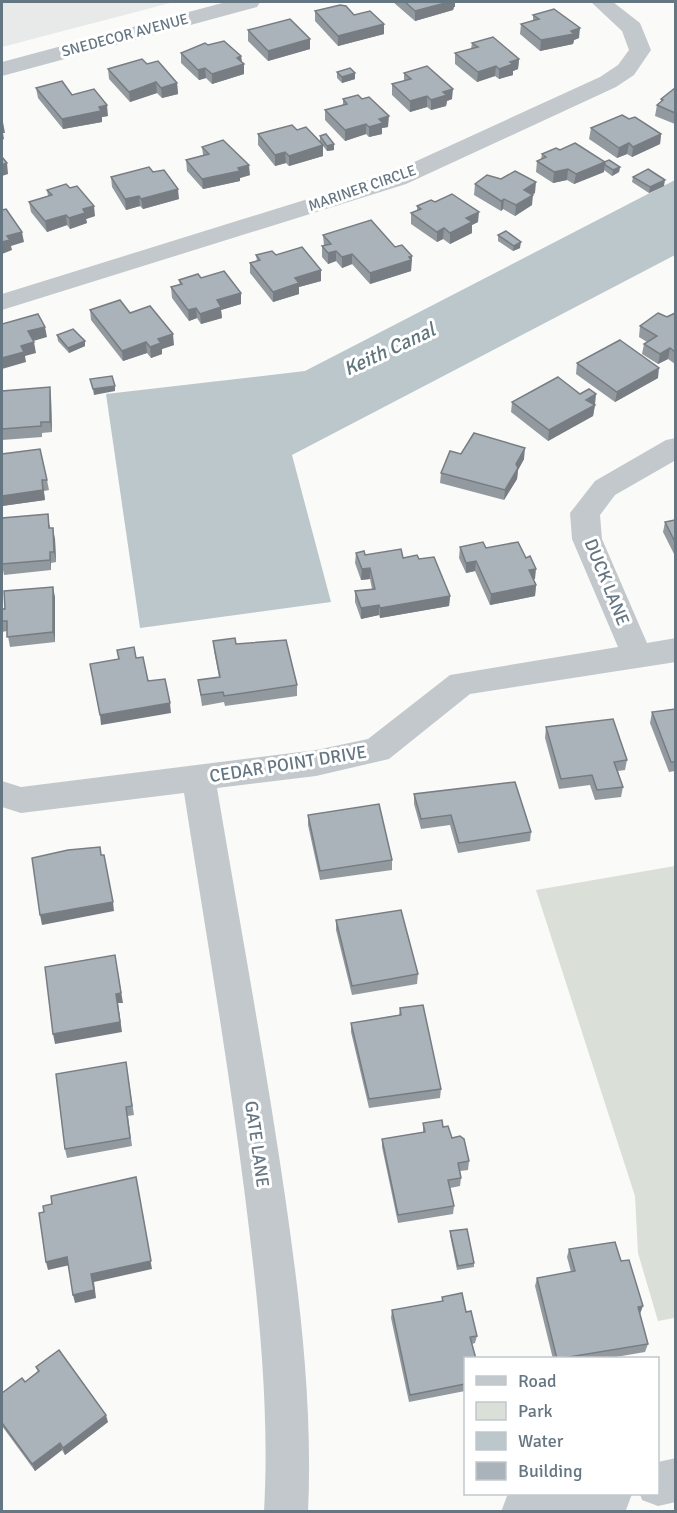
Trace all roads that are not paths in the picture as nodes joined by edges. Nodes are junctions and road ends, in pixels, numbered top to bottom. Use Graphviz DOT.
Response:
graph roads {
  1 [pos="249,2"];
  2 [pos="601,2"];
  3 [pos="2,69"];
  4 [pos="2,302"];
  5 [pos="675,447"];
  6 [pos="675,650"];
  7 [pos="637,655"];
  8 [pos="199,778"];
  9 [pos="11,797"];
  10 [pos="675,1480"];
  11 [pos="659,1484"];
  12 [pos="605,1495"];
  13 [pos="286,1512"];
  14 [pos="523,1512"];
  1 -- 3 [label="street, SNEDECOR AVENUE"];
  2 -- 4 [label="street, MARINER CIRCLE"];
  5 -- 7 [label="street, DUCK LANE"];
  6 -- 7 [label="street, CEDAR POINT DRIVE"];
  7 -- 8 [label="street, CEDAR POINT DRIVE"];
  8 -- 9 [label="street, CEDAR POINT DRIVE"];
  8 -- 13 [label="street, GATE LANE"];
  10 -- 11 [label="street"];
  12 -- 14 [label="street"];
}
